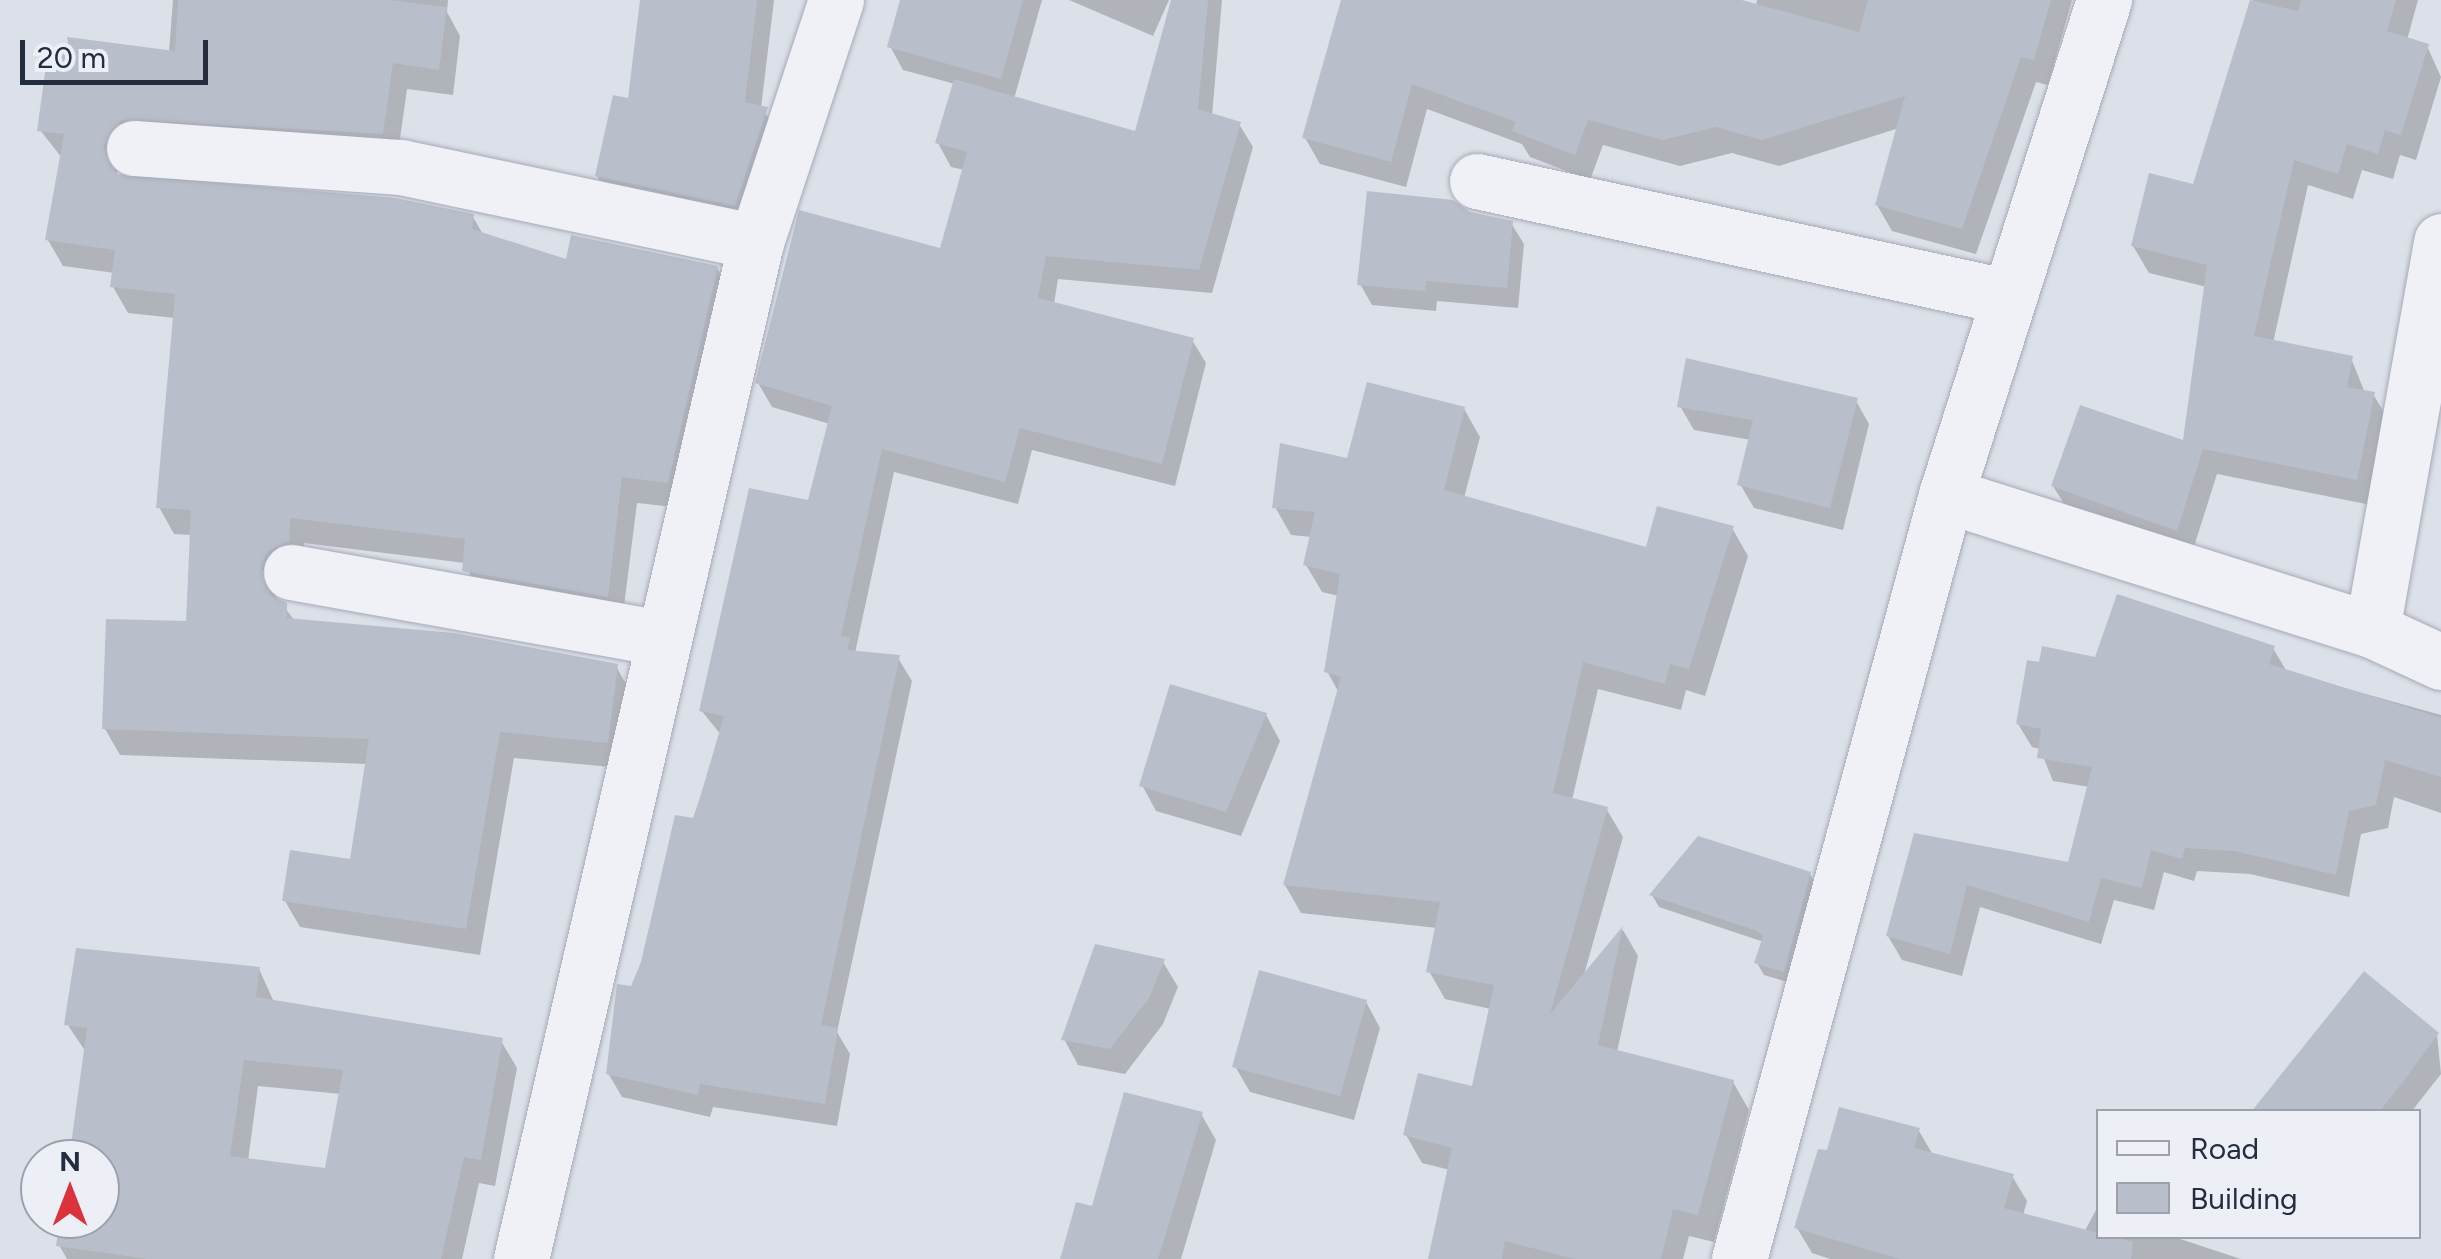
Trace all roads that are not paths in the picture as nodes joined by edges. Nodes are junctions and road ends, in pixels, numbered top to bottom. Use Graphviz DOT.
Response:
graph roads {
  1 [pos="836,0"];
  2 [pos="2104,0"];
  3 [pos="134,148"];
  4 [pos="1477,181"];
  5 [pos="2441,241"];
  6 [pos="756,242"];
  7 [pos="2008,298"];
  8 [pos="1946,495"];
  9 [pos="292,572"];
  10 [pos="2372,630"];
  11 [pos="663,638"];
  12 [pos="2441,662"];
  13 [pos="521,1259"];
  14 [pos="1739,1259"];
  1 -- 6 [label="street"];
  2 -- 7 [label="street"];
  3 -- 6 [label="street"];
  4 -- 7 [label="street"];
  5 -- 10 [label="street"];
  6 -- 11 [label="street"];
  7 -- 8 [label="street"];
  8 -- 10 [label="street"];
  8 -- 14 [label="street"];
  9 -- 11 [label="street"];
  10 -- 12 [label="street"];
  11 -- 13 [label="street"];
}
